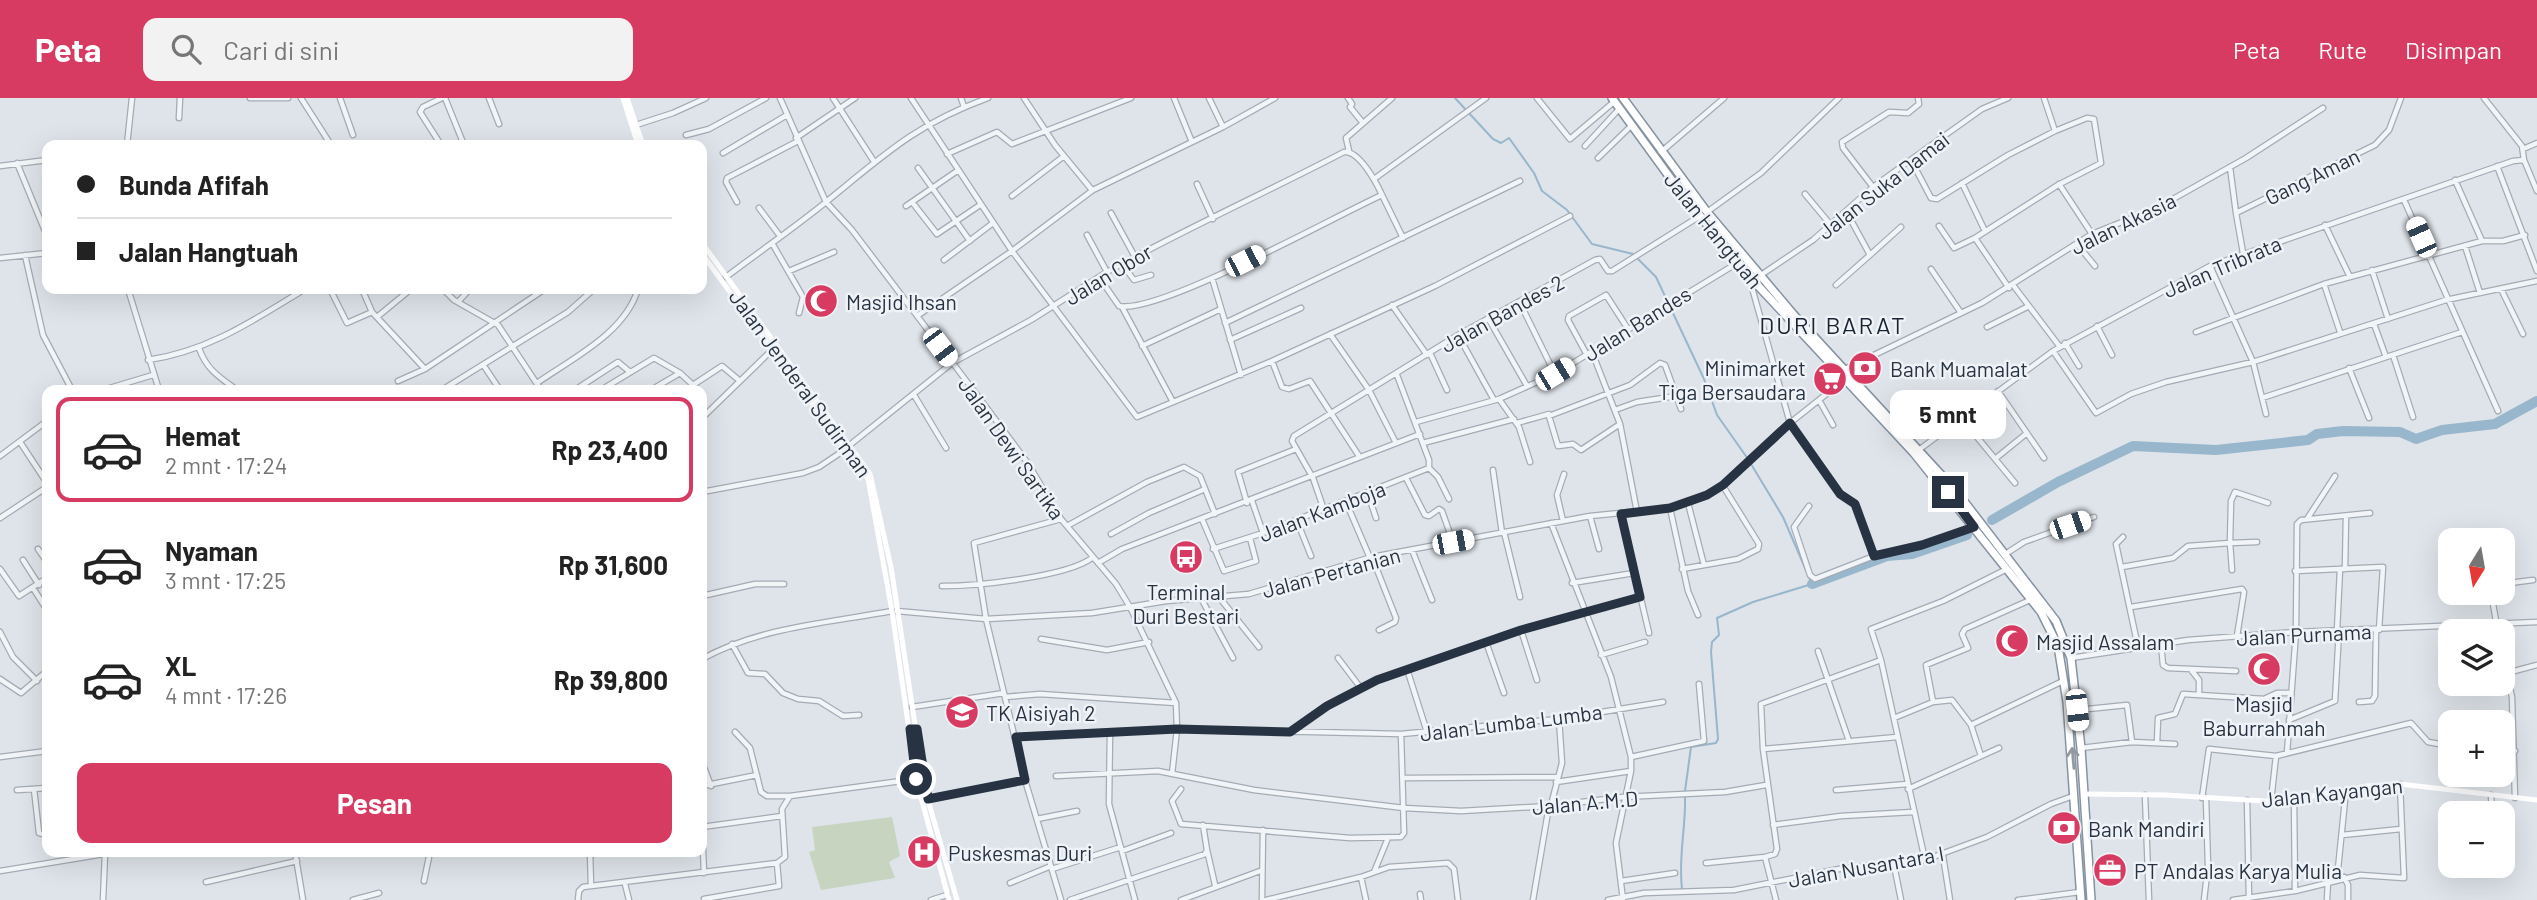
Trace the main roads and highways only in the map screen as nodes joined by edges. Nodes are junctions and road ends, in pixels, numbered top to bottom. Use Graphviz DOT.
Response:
graph roads {
  1 [pos="1617,101"];
  2 [pos="1704,214"];
  3 [pos="1720,233"];
  4 [pos="2019,578"];
  5 [pos="2080,864"];
  6 [pos="2089,865"];
  7 [pos="2081,896"];
  8 [pos="2091,900"];
  1 -- 2 [label="highway, Jalan Hangtuah"];
  1 -- 2 [label="highway, Jalan Hangtuah"];
  2 -- 3 [label="highway, Jalan Hangtuah"];
  3 -- 4 [label="highway, Jalan Hangtuah"];
  3 -- 4 [label="highway, Jalan Hangtuah"];
  5 -- 4 [label="highway, Jalan Hangtuah, one-way"];
  4 -- 6 [label="highway, Jalan Hangtuah"];
  5 -- 6 [label="highway"];
  5 -- 7 [label="highway, Jalan Hangtuah"];
  6 -- 8 [label="highway, Jalan Hangtuah"];
}
